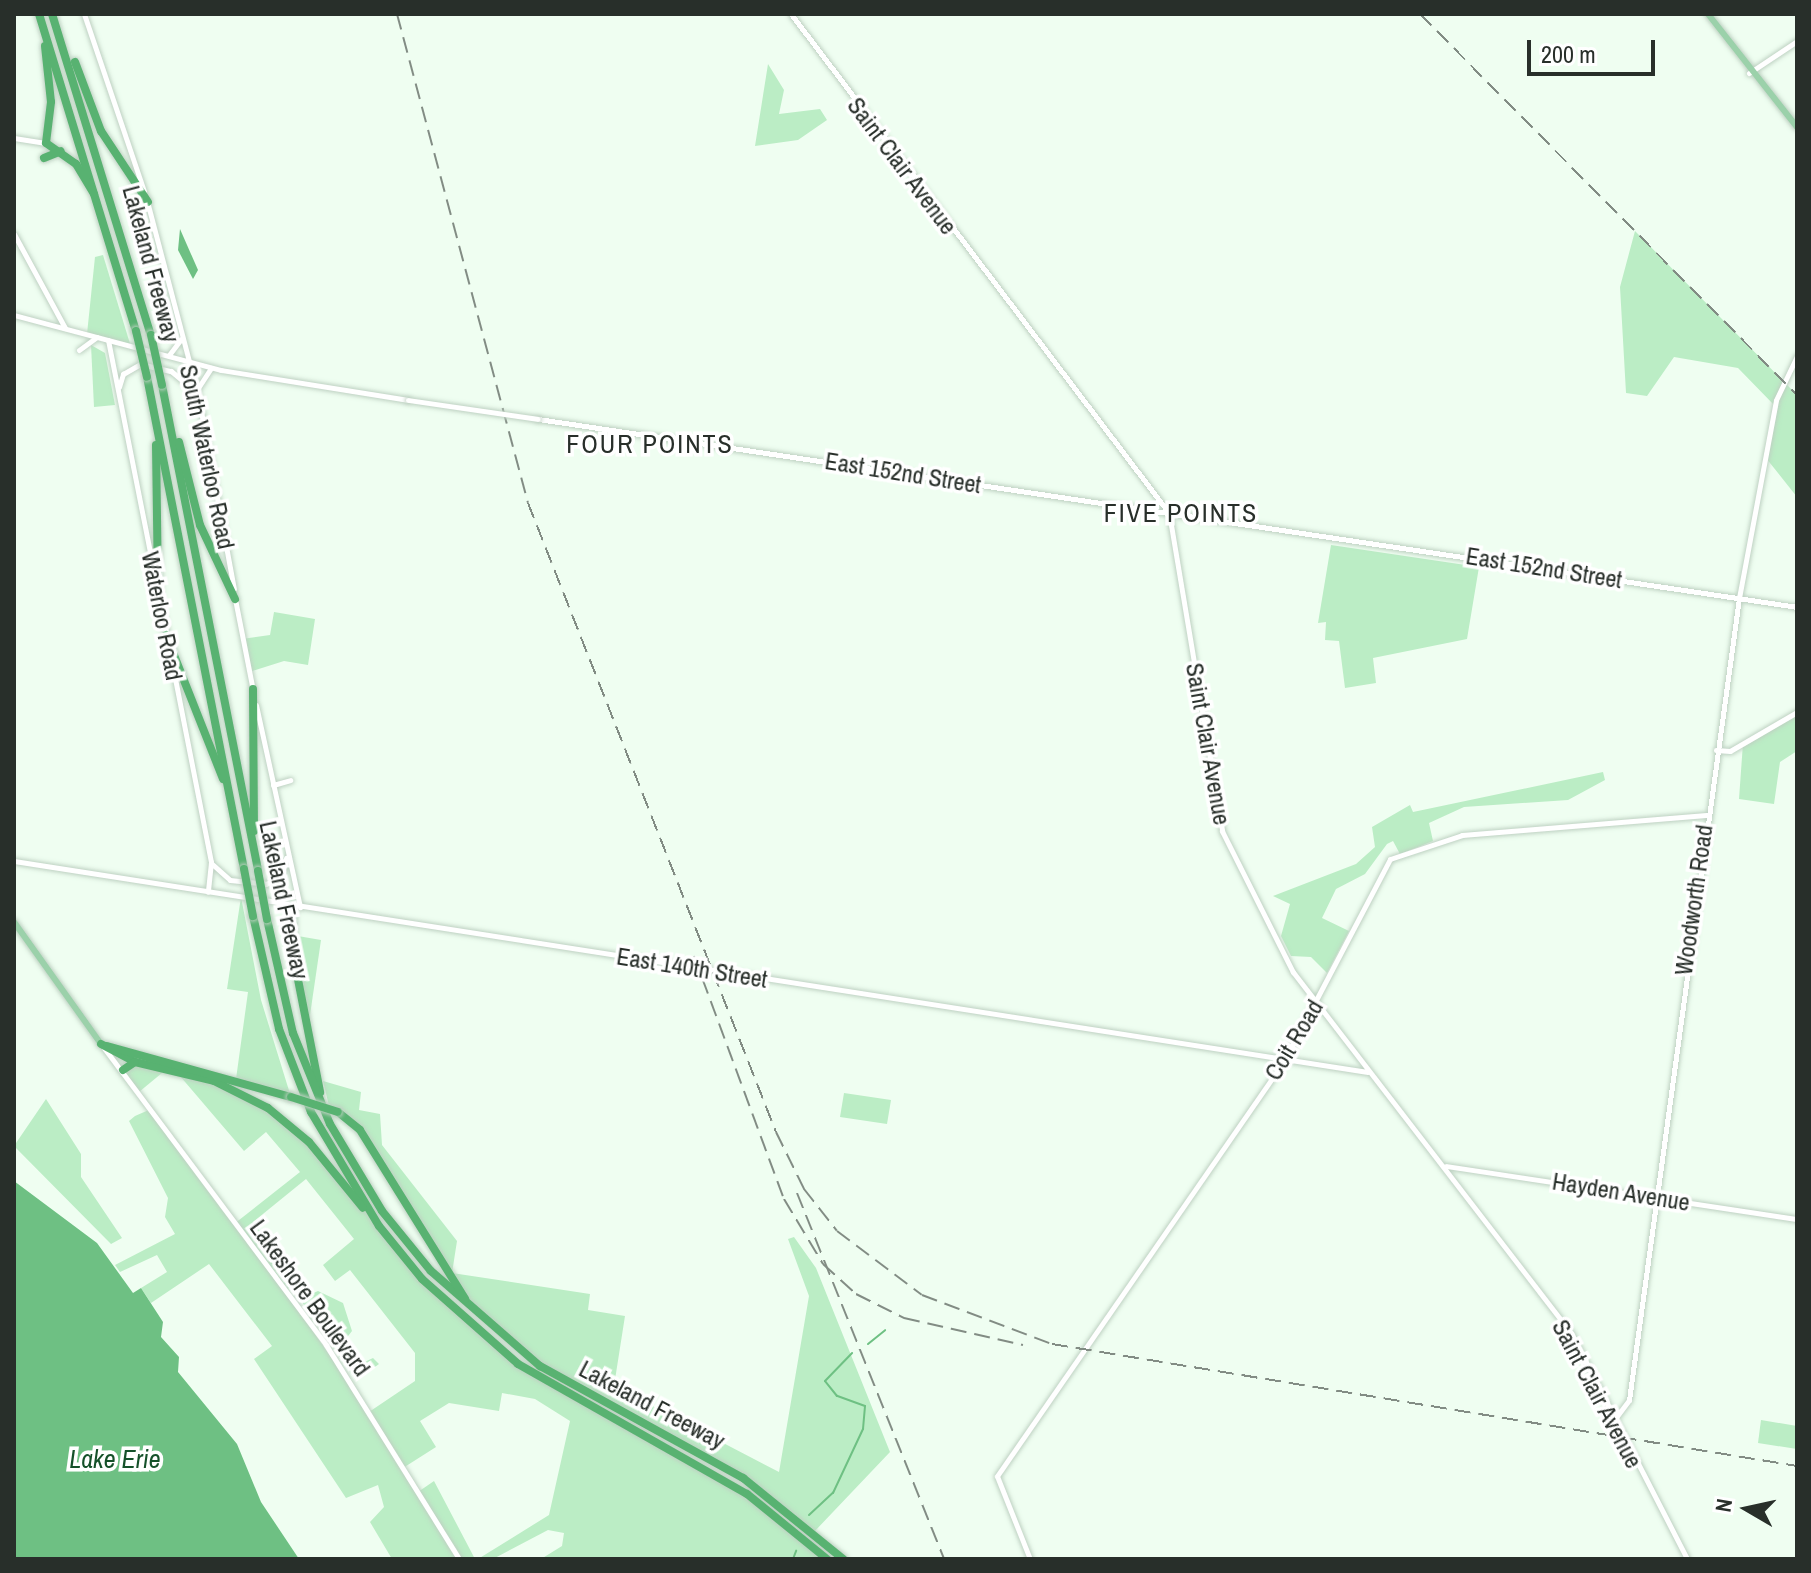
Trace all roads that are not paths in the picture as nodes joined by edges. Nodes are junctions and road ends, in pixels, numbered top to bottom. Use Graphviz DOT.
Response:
graph roads {
  1 [pos="52,14"];
  2 [pos="84,14"];
  3 [pos="791,14"];
  4 [pos="1708,14"];
  5 [pos="39,16"];
  6 [pos="1797,41"];
  7 [pos="1749,73"];
  8 [pos="1797,127"];
  9 [pos="14,138"];
  10 [pos="46,143"];
  11 [pos="62,151"];
  12 [pos="44,158"];
  13 [pos="148,202"];
  14 [pos="102,209"];
  15 [pos="14,234"];
  16 [pos="14,315"];
  17 [pos="65,328"];
  18 [pos="182,334"];
  19 [pos="97,337"];
  20 [pos="108,340"];
  21 [pos="79,350"];
  22 [pos="165,356"];
  23 [pos="1797,356"];
  24 [pos="188,361"];
  25 [pos="211,368"];
  26 [pos="151,392"];
  27 [pos="198,394"];
  28 [pos="118,397"];
  29 [pos="169,419"];
  30 [pos="1169,513"];
  31 [pos="158,595"];
  32 [pos="1739,598"];
  33 [pos="235,599"];
  34 [pos="1797,607"];
  35 [pos="166,635"];
  36 [pos="253,689"];
  37 [pos="1797,712"];
  38 [pos="1716,750"];
  39 [pos="290,780"];
  40 [pos="273,785"];
  41 [pos="230,797"];
  42 [pos="1706,815"];
  43 [pos="287,854"];
  44 [pos="14,861"];
  45 [pos="211,862"];
  46 [pos="258,871"];
  47 [pos="208,892"];
  48 [pos="296,906"];
  49 [pos="14,922"];
  50 [pos="1316,1003"];
  51 [pos="101,1044"];
  52 [pos="1284,1061"];
  53 [pos="135,1062"];
  54 [pos="122,1068"];
  55 [pos="1368,1072"];
  56 [pos="330,1124"];
  57 [pos="1445,1166"];
  58 [pos="1472,1169"];
  59 [pos="1459,1186"];
  60 [pos="1655,1197"];
  61 [pos="1797,1219"];
  62 [pos="379,1226"];
  63 [pos="480,1319"];
  64 [pos="1614,1420"];
  65 [pos="459,1559"];
  66 [pos="827,1559"];
  67 [pos="843,1559"];
  68 [pos="1030,1559"];
  69 [pos="1687,1559"];
  1 -- 13 [label="highway"];
  1 -- 29 [label="highway, Lakeland Freeway, bridge"];
  2 -- 13 [label="street, South Waterloo Road"];
  3 -- 30 [label="street, Saint Clair Avenue"];
  4 -- 7 [label="main road"];
  5 -- 10 [label="highway"];
  5 -- 14 [label="highway, Lakeland Freeway"];
  6 -- 7 [label="street"];
  7 -- 8 [label="main road"];
  9 -- 10 [label="street"];
  10 -- 11 [label="highway"];
  11 -- 12 [label="highway"];
  11 -- 14 [label="highway"];
  13 -- 18 [label="street, South Waterloo Road"];
  14 -- 26 [label="highway, Lakeland Freeway, bridge"];
  15 -- 17 [label="street"];
  16 -- 17 [label="street, East 152nd Street"];
  17 -- 19 [label="street, East 152nd Street"];
  18 -- 22 [label="street"];
  18 -- 24 [label="street, South Waterloo Road"];
  19 -- 20 [label="street, East 152nd Street"];
  19 -- 21 [label="street"];
  20 -- 22 [label="street, East 152nd Street"];
  20 -- 28 [label="street, Waterloo Road"];
  22 -- 24 [label="street, East 152nd Street"];
  23 -- 32 [label="street, Woodworth Road"];
  24 -- 25 [label="street, East 152nd Street"];
  24 -- 27 [label="street, South Waterloo Road"];
  25 -- 27 [label="street"];
  25 -- 30 [label="street, East 152nd Street, bridge"];
  26 -- 31 [label="highway"];
  26 -- 41 [label="highway, Lakeland Freeway"];
  27 -- 28 [label="street"];
  27 -- 33 [label="street, South Waterloo Road"];
  28 -- 31 [label="street, Waterloo Road"];
  29 -- 33 [label="highway"];
  29 -- 46 [label="highway, Lakeland Freeway"];
  30 -- 32 [label="street, East 152nd Street"];
  30 -- 50 [label="street, Saint Clair Avenue"];
  31 -- 35 [label="street, Waterloo Road"];
  32 -- 34 [label="street, East 152nd Street"];
  32 -- 38 [label="street, Woodworth Road"];
  33 -- 36 [label="street, South Waterloo Road"];
  35 -- 41 [label="highway"];
  35 -- 45 [label="street, Waterloo Road"];
  36 -- 40 [label="street, South Waterloo Road"];
  36 -- 46 [label="highway"];
  37 -- 38 [label="street"];
  38 -- 42 [label="street, Woodworth Road"];
  39 -- 40 [label="street"];
  40 -- 43 [label="street, South Waterloo Road"];
  41 -- 62 [label="highway, Lakeland Freeway, bridge"];
  42 -- 50 [label="street, Coit Road"];
  42 -- 60 [label="street, Woodworth Road"];
  43 -- 45 [label="street"];
  43 -- 48 [label="street, South Waterloo Road"];
  44 -- 47 [label="street, East 140th Street"];
  45 -- 47 [label="street, Waterloo Road"];
  46 -- 56 [label="highway, Lakeland Freeway, bridge"];
  47 -- 48 [label="street, East 140th Street"];
  48 -- 52 [label="street, East 140th Street"];
  48 -- 56 [label="highway"];
  49 -- 51 [label="main road"];
  50 -- 52 [label="street, Coit Road"];
  50 -- 55 [label="street, Saint Clair Avenue"];
  51 -- 53 [label="highway"];
  51 -- 54 [label="street, Lakeshore Boulevard"];
  51 -- 63 [label="highway, bridge"];
  52 -- 55 [label="street, East 140th Street"];
  52 -- 68 [label="street, Coit Road"];
  53 -- 54 [label="highway"];
  53 -- 62 [label="highway"];
  54 -- 65 [label="street, Lakeshore Boulevard"];
  55 -- 57 [label="street, Saint Clair Avenue"];
  56 -- 63 [label="highway, Lakeland Freeway"];
  57 -- 58 [label="street, Hayden Avenue"];
  57 -- 59 [label="street, Saint Clair Avenue"];
  58 -- 59 [label="street"];
  58 -- 60 [label="street, Hayden Avenue"];
  59 -- 64 [label="street, Saint Clair Avenue"];
  60 -- 61 [label="street, Hayden Avenue"];
  60 -- 64 [label="street, Woodworth Road"];
  62 -- 66 [label="highway, Lakeland Freeway"];
  63 -- 67 [label="highway, Lakeland Freeway"];
  64 -- 69 [label="street, Saint Clair Avenue"];
}
